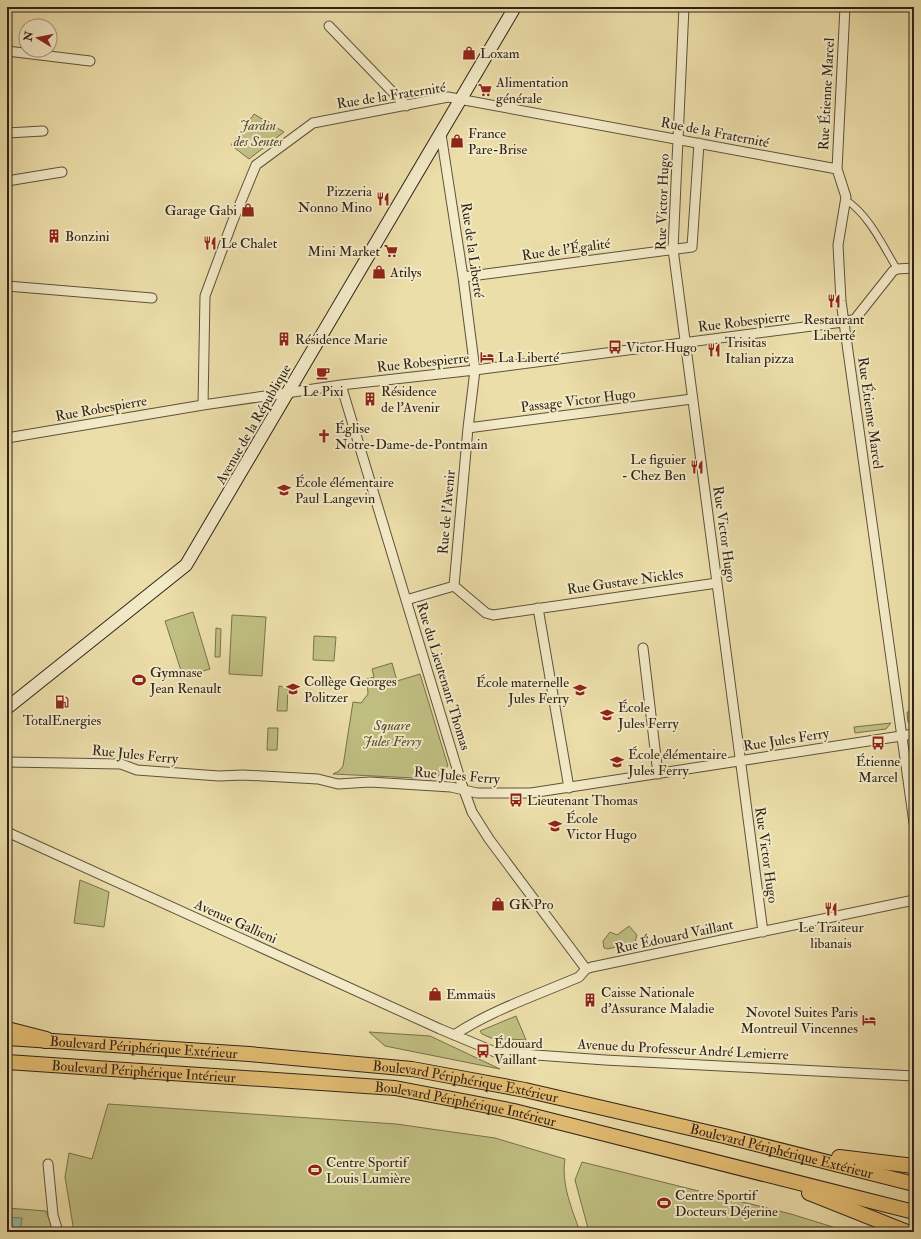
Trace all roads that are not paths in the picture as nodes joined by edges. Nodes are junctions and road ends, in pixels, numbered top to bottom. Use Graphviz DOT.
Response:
graph roads {
  1 [pos="515,7"];
  2 [pos="684,7"];
  3 [pos="845,7"];
  4 [pos="329,26"];
  5 [pos="7,52"];
  6 [pos="90,61"];
  7 [pos="460,100"];
  8 [pos="406,106"];
  9 [pos="43,131"];
  10 [pos="7,133"];
  11 [pos="441,134"];
  12 [pos="678,139"];
  13 [pos="699,143"];
  14 [pos="837,168"];
  15 [pos="62,172"];
  16 [pos="7,181"];
  17 [pos="846,200"];
  18 [pos="673,249"];
  19 [pos="914,268"];
  20 [pos="897,269"];
  21 [pos="463,277"];
  22 [pos="7,286"];
  23 [pos="152,298"];
  24 [pos="843,322"];
  25 [pos="686,343"];
  26 [pos="475,370"];
  27 [pos="340,385"];
  28 [pos="288,392"];
  29 [pos="692,399"];
  30 [pos="203,405"];
  31 [pos="468,428"];
  32 [pos="7,438"];
  33 [pos="717,583"];
  34 [pos="454,586"];
  35 [pos="406,600"];
  36 [pos="538,608"];
  37 [pos="643,648"];
  38 [pos="7,708"];
  39 [pos="914,734"];
  40 [pos="902,735"];
  41 [pos="741,760"];
  42 [pos="7,762"];
  43 [pos="658,774"];
  44 [pos="569,788"];
  45 [pos="464,790"];
  46 [pos="914,822"];
  47 [pos="7,832"];
  48 [pos="914,900"];
  49 [pos="763,932"];
  50 [pos="586,969"];
  51 [pos="7,1030"];
  52 [pos="454,1035"];
  53 [pos="7,1038"];
  54 [pos="46,1040"];
  55 [pos="7,1062"];
  56 [pos="914,1076"];
  57 [pos="724,1136"];
  58 [pos="48,1164"];
  59 [pos="914,1166"];
  60 [pos="758,1173"];
  61 [pos="914,1184"];
  62 [pos="914,1212"];
  63 [pos="58,1232"];
  64 [pos="907,1232"];
  1 -- 7 [label="main road, Avenue de la République"];
  2 -- 12 [label="street, Rue Victor Hugo"];
  3 -- 14 [label="street, Rue Étienne Marcel"];
  4 -- 8 [label="street"];
  5 -- 6 [label="street"];
  7 -- 8 [label="street, Rue de la Fraternité"];
  7 -- 11 [label="main road, Avenue de la République"];
  7 -- 12 [label="street, Rue de la Fraternité"];
  8 -- 30 [label="street, Rue de la Fraternité"];
  9 -- 10 [label="street"];
  11 -- 21 [label="street, Rue de la Liberté"];
  11 -- 28 [label="main road, Avenue de la République"];
  12 -- 13 [label="street, Rue de la Fraternité"];
  12 -- 18 [label="street, Rue Victor Hugo"];
  13 -- 14 [label="street, Rue de la Fraternité"];
  13 -- 18 [label="street, Rue de l'Égalité"];
  14 -- 17 [label="street, Rue Étienne Marcel"];
  15 -- 16 [label="street"];
  17 -- 20 [label="street"];
  17 -- 24 [label="street, Rue Étienne Marcel"];
  18 -- 21 [label="street, Rue de l'Égalité"];
  18 -- 25 [label="street, Rue Victor Hugo"];
  19 -- 20 [label="street"];
  20 -- 24 [label="street, Rue Robespierre"];
  21 -- 26 [label="street, Rue de la Liberté"];
  22 -- 23 [label="street"];
  24 -- 25 [label="street, Rue Robespierre"];
  24 -- 40 [label="street, Rue Étienne Marcel"];
  25 -- 26 [label="street, Rue Robespierre"];
  25 -- 29 [label="street, Rue Victor Hugo"];
  26 -- 27 [label="street, Rue Robespierre"];
  26 -- 31 [label="street, Rue de l'Avenir"];
  27 -- 28 [label="street, Rue Robespierre"];
  27 -- 35 [label="street, Rue du Lieutenant Thomas"];
  28 -- 30 [label="street, Rue Robespierre"];
  28 -- 38 [label="main road, Avenue de la République"];
  29 -- 31 [label="street, Passage Victor Hugo"];
  29 -- 33 [label="street, Rue Victor Hugo"];
  30 -- 32 [label="street, Rue Robespierre"];
  31 -- 34 [label="street, Rue de l'Avenir"];
  33 -- 36 [label="street, Rue Gustave Nickles"];
  33 -- 41 [label="street, Rue Victor Hugo"];
  34 -- 35 [label="street"];
  34 -- 36 [label="street, Rue Gustave Nickles"];
  35 -- 45 [label="street, Rue du Lieutenant Thomas"];
  36 -- 44 [label="street"];
  37 -- 43 [label="street"];
  39 -- 40 [label="street, Rue Jules Ferry"];
  40 -- 41 [label="street, Rue Jules Ferry"];
  40 -- 46 [label="street, Rue Étienne Marcel"];
  41 -- 43 [label="street, Rue Jules Ferry"];
  41 -- 49 [label="street, Rue Victor Hugo"];
  42 -- 45 [label="street, Rue Jules Ferry"];
  43 -- 44 [label="street, Rue Jules Ferry"];
  44 -- 45 [label="street, Rue Jules Ferry"];
  45 -- 50 [label="street, Rue du Lieutenant Thomas"];
  47 -- 52 [label="street, Avenue Gallieni"];
  48 -- 49 [label="street, Rue Édouard Vaillant"];
  49 -- 50 [label="street, Rue Édouard Vaillant"];
  50 -- 52 [label="street, Rue Édouard Vaillant"];
  51 -- 54 [label="highway"];
  52 -- 56 [label="street, Avenue du Professeur André Lemierre"];
  53 -- 54 [label="highway, Boulevard Périphérique Extérieur"];
  54 -- 57 [label="highway, Boulevard Périphérique Extérieur"];
  55 -- 60 [label="highway, Boulevard Périphérique Intérieur"];
  57 -- 59 [label="highway"];
  57 -- 61 [label="highway, Boulevard Périphérique Extérieur"];
  58 -- 63 [label="street"];
  60 -- 62 [label="highway, Boulevard Périphérique Intérieur"];
  60 -- 64 [label="highway"];
}
